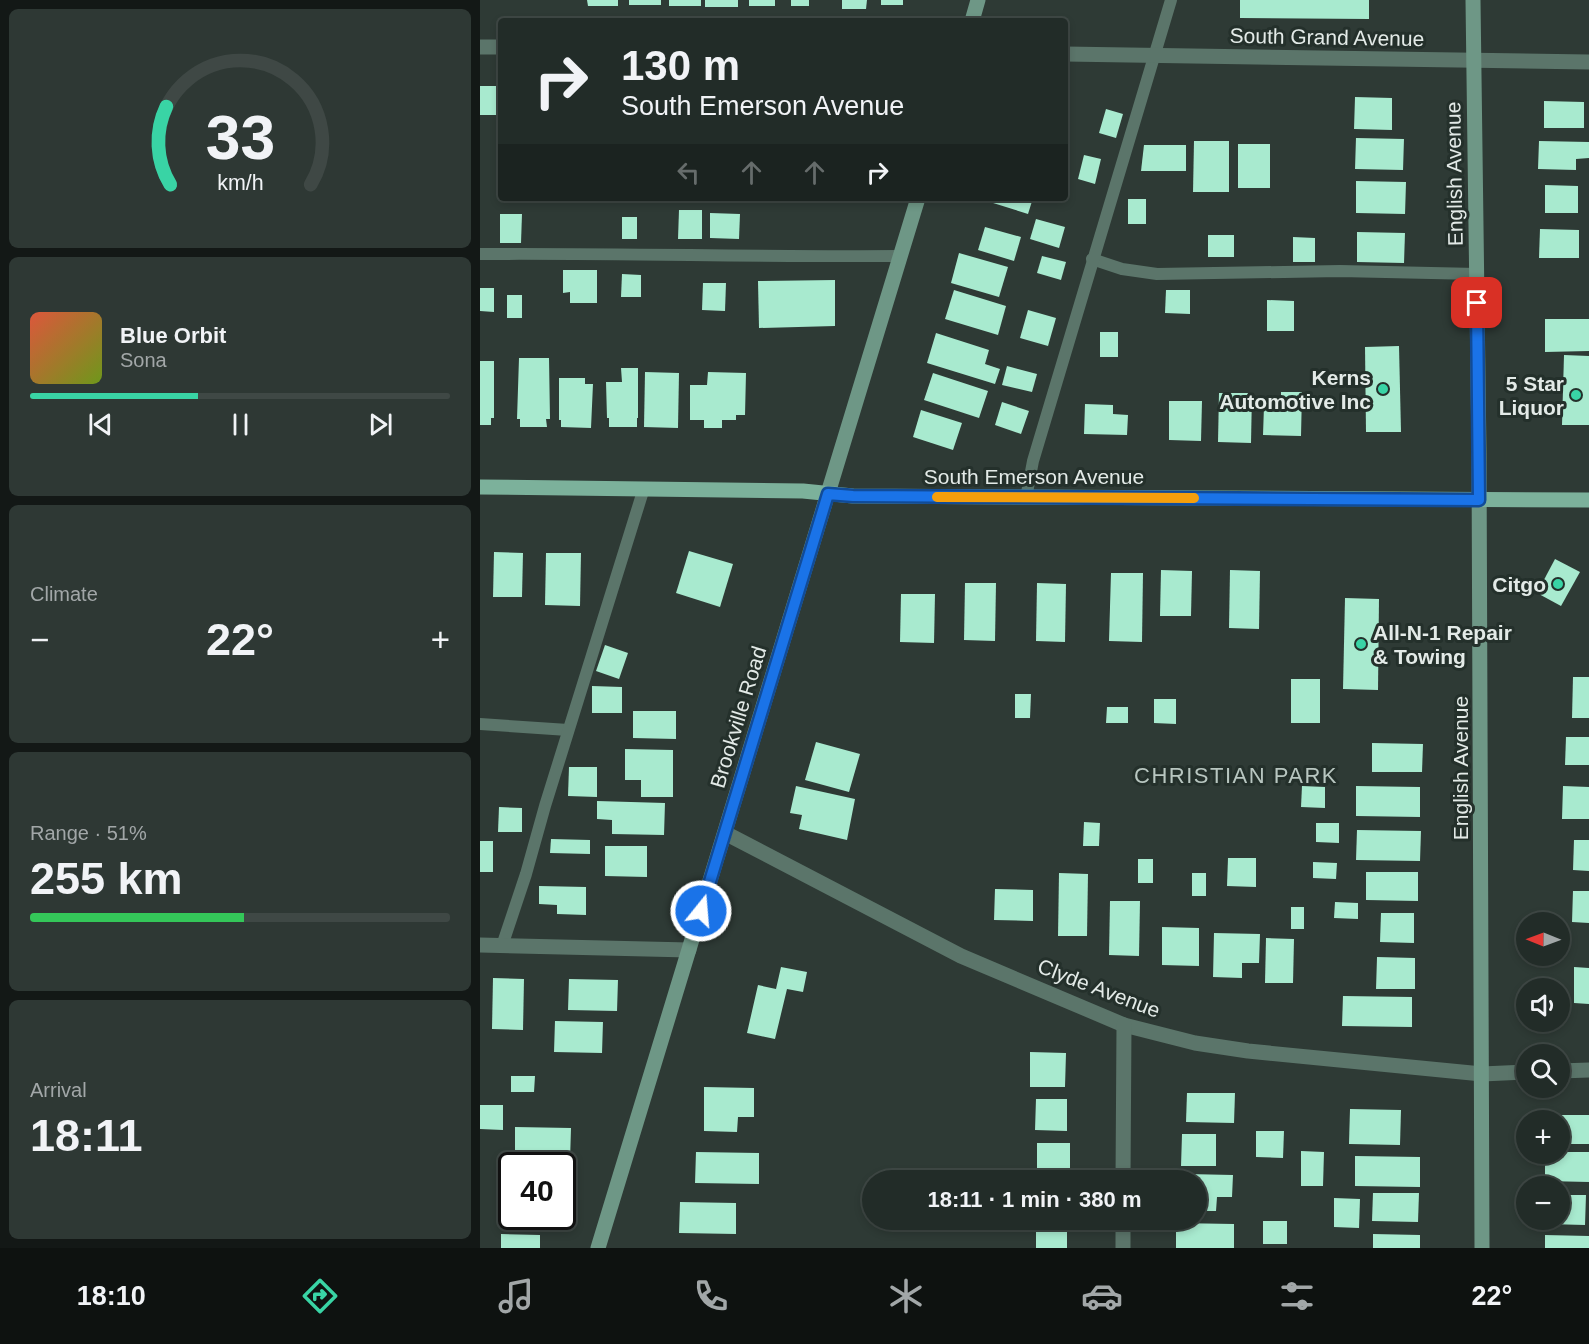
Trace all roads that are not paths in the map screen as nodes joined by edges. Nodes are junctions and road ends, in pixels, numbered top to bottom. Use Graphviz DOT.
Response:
graph roads {
  1 [pos="978,0"];
  2 [pos="1171,0"];
  3 [pos="1473,0"];
  4 [pos="973,18"];
  5 [pos="480,47"];
  6 [pos="498,47"];
  7 [pos="1068,54"];
  8 [pos="1153,55"];
  9 [pos="1474,61"];
  10 [pos="1589,62"];
  11 [pos="917,201"];
  12 [pos="480,254"];
  13 [pos="900,256"];
  14 [pos="1092,259"];
  15 [pos="1477,274"];
  16 [pos="480,487"];
  17 [pos="644,488"];
  18 [pos="828,494"];
  19 [pos="1026,498"];
  20 [pos="1479,500"];
  21 [pos="1589,500"];
  22 [pos="480,724"];
  23 [pos="568,730"];
  24 [pos="725,833"];
  25 [pos="480,945"];
  26 [pos="502,946"];
  27 [pos="689,950"];
  28 [pos="1124,1024"];
  29 [pos="1589,1070"];
  30 [pos="1570,1071"];
  31 [pos="1516,1072"];
  32 [pos="1482,1074"];
  33 [pos="1124,1170"];
  34 [pos="1124,1230"];
  35 [pos="598,1248"];
  36 [pos="1123,1248"];
  37 [pos="1482,1248"];
  1 -- 4 [label="main road"];
  2 -- 8 [label="lane"];
  3 -- 9 [label="main road, English Avenue"];
  5 -- 6 [label="street"];
  7 -- 8 [label="street, South Grand Avenue"];
  8 -- 9 [label="street, South Grand Avenue"];
  8 -- 14 [label="lane"];
  9 -- 10 [label="street, South Grand Avenue"];
  9 -- 15 [label="main road, English Avenue"];
  11 -- 13 [label="main road, Brookville Road"];
  12 -- 13 [label="lane"];
  13 -- 18 [label="main road, Brookville Road"];
  14 -- 15 [label="lane"];
  14 -- 19 [label="lane"];
  15 -- 20 [label="main road, English Avenue"];
  16 -- 17 [label="main road, South Emerson Avenue"];
  17 -- 18 [label="main road, South Emerson Avenue"];
  17 -- 23 [label="lane"];
  18 -- 19 [label="main road, South Emerson Avenue"];
  18 -- 24 [label="main road, Brookville Road"];
  19 -- 20 [label="main road, South Emerson Avenue"];
  20 -- 21 [label="main road, South Emerson Avenue"];
  20 -- 32 [label="main road, English Avenue"];
  22 -- 23 [label="lane"];
  23 -- 26 [label="lane"];
  24 -- 27 [label="main road, Brookville Road"];
  24 -- 28 [label="street, Clyde Avenue"];
  25 -- 26 [label="street"];
  26 -- 27 [label="street"];
  27 -- 35 [label="main road, Brookville Road"];
  28 -- 32 [label="street, Clyde Avenue"];
  28 -- 33 [label="street"];
  29 -- 30 [label="street"];
  31 -- 32 [label="street, Clyde Avenue"];
  32 -- 37 [label="main road, English Avenue"];
  34 -- 36 [label="street"];
}
